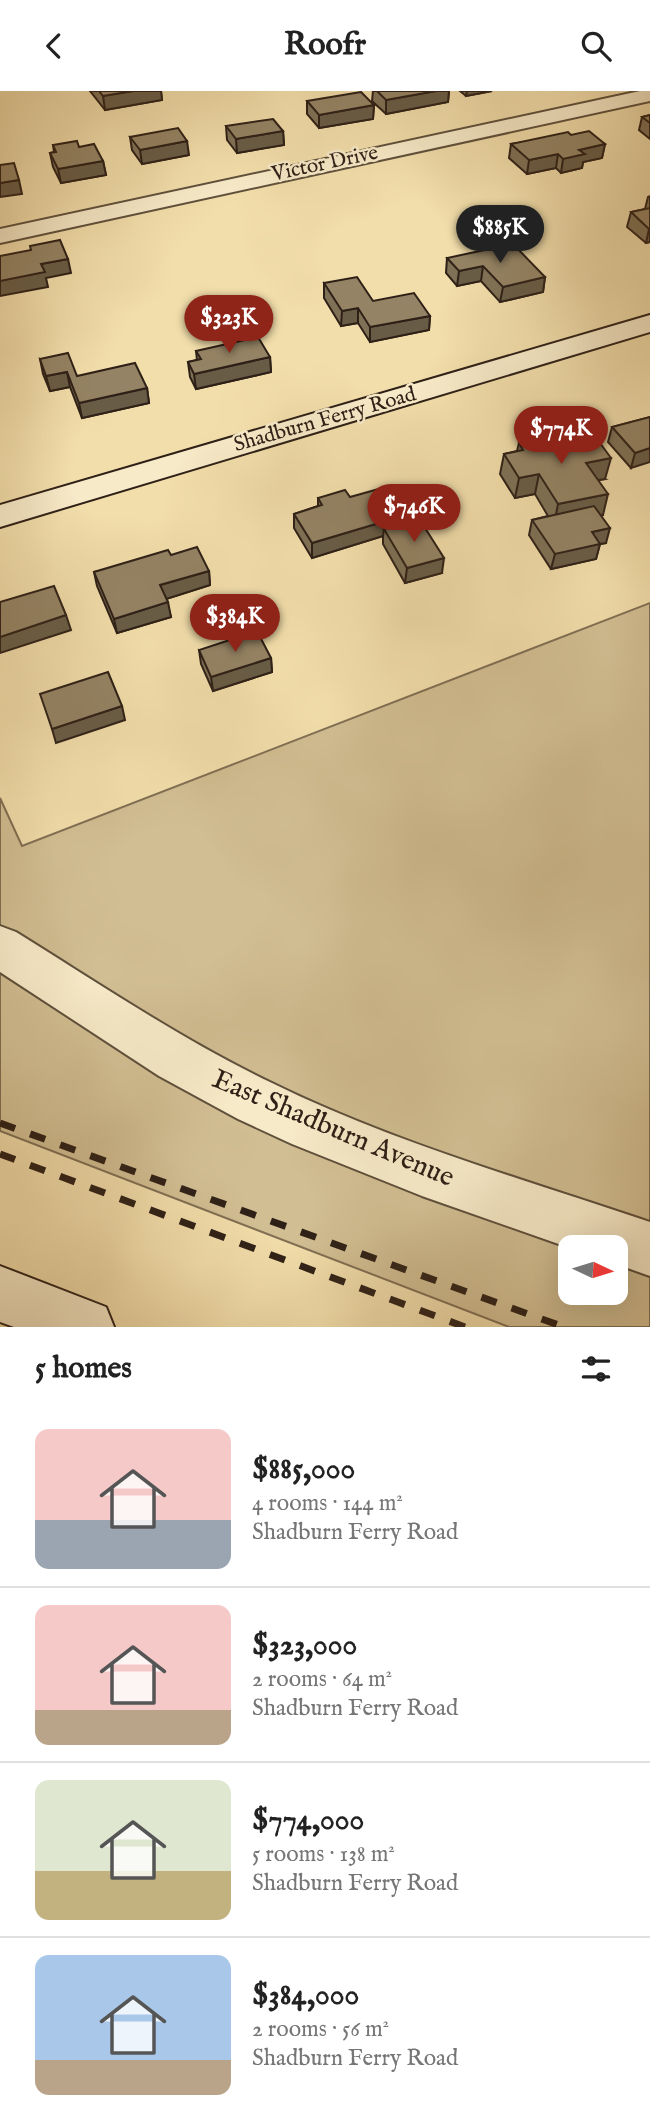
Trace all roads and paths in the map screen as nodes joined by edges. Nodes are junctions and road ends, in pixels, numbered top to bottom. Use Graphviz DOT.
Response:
graph roads {
  1 [pos="650,95"];
  2 [pos="0,236"];
  3 [pos="650,323"];
  4 [pos="0,516"];
  5 [pos="0,947"];
  6 [pos="650,1249"];
  7 [pos="0,1294"];
  8 [pos="86,1327"];
  1 -- 2 [label="street, Victor Drive"];
  3 -- 4 [label="street, Shadburn Ferry Road"];
  5 -- 6 [label="street, East Shadburn Avenue"];
  7 -- 8 [label="street"];
}
